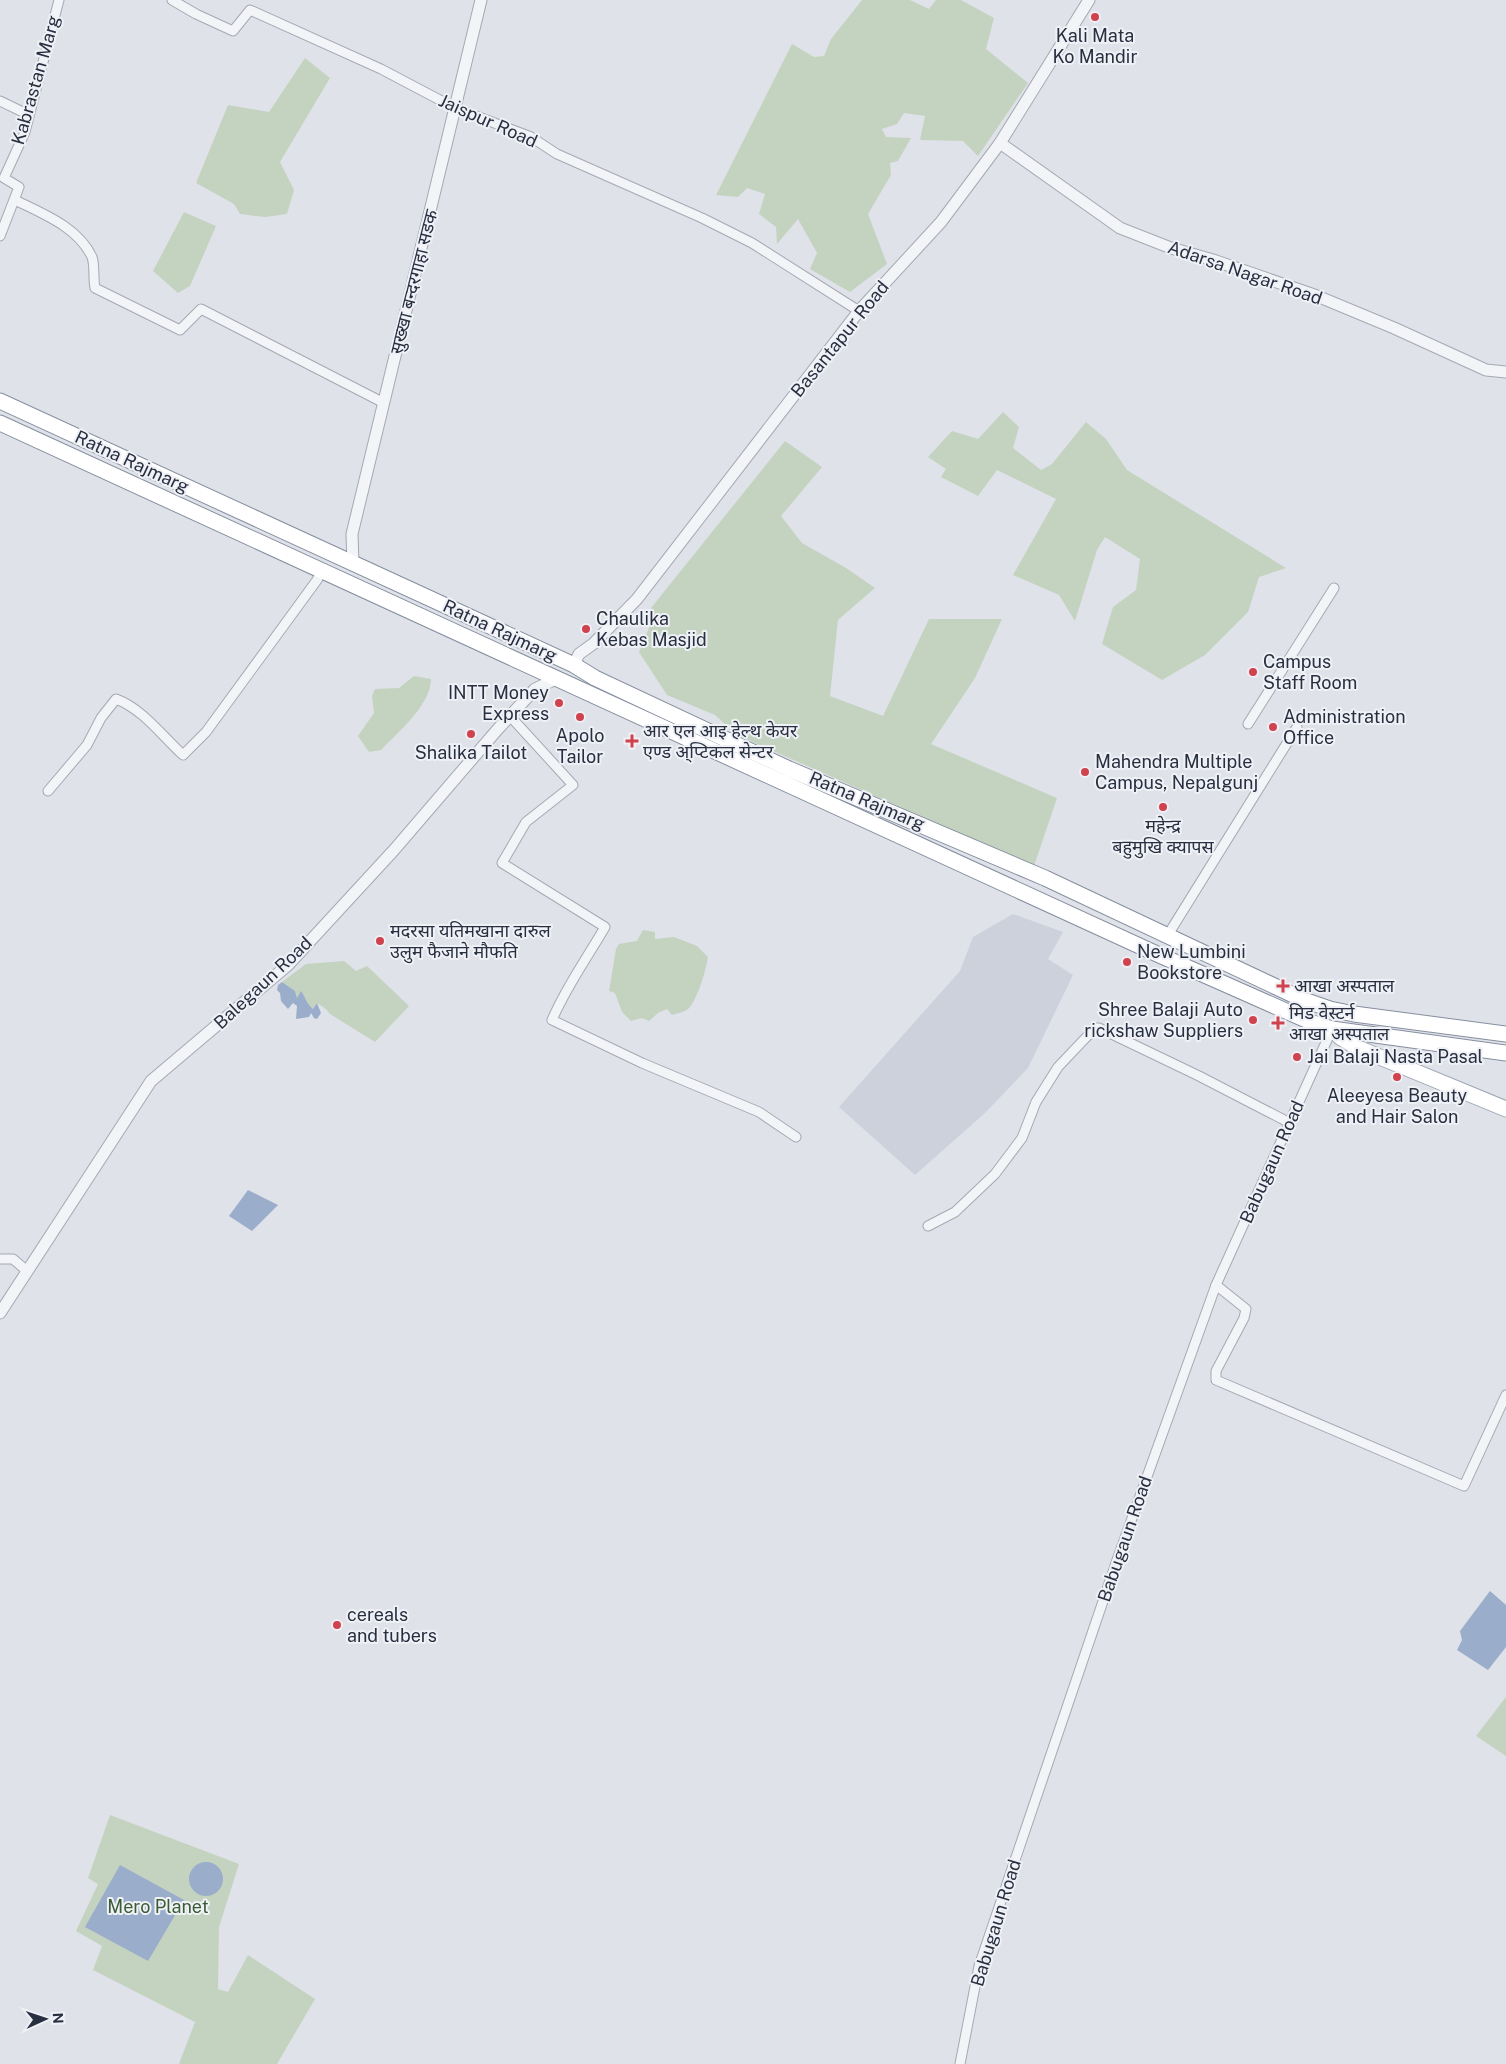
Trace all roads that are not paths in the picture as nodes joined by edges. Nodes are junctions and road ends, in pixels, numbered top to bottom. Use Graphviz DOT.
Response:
graph roads {
  1 [pos="59,0"];
  2 [pos="172,0"];
  3 [pos="481,0"];
  4 [pos="1089,0"];
  5 [pos="0,101"];
  6 [pos="455,108"];
  7 [pos="29,115"];
  8 [pos="1000,142"];
  9 [pos="2,177"];
  10 [pos="15,200"];
  11 [pos="0,236"];
  12 [pos="859,312"];
  13 [pos="1506,372"];
  14 [pos="0,401"];
  15 [pos="384,403"];
  16 [pos="0,423"];
  17 [pos="354,564"];
  18 [pos="322,571"];
  19 [pos="1334,588"];
  20 [pos="574,665"];
  21 [pos="556,679"];
  22 [pos="510,716"];
  23 [pos="1248,724"];
  24 [pos="1297,727"];
  25 [pos="48,791"];
  26 [pos="1175,938"];
  27 [pos="1332,1029"];
  28 [pos="1506,1034"];
  29 [pos="1506,1053"];
  30 [pos="1506,1109"];
  31 [pos="1290,1123"];
  32 [pos="796,1137"];
  33 [pos="928,1226"];
  34 [pos="0,1259"];
  35 [pos="27,1271"];
  36 [pos="1216,1285"];
  37 [pos="0,1313"];
  38 [pos="1506,1395"];
  39 [pos="960,2064"];
  1 -- 7 [label="street, Kabrastan Marg"];
  2 -- 6 [label="street, Jaispur Road"];
  3 -- 6 [label="street, सुख्खा बन्दरगाहा सडक"];
  4 -- 8 [label="street, Basantapur Road"];
  5 -- 7 [label="street"];
  6 -- 12 [label="street, Jaispur Road"];
  6 -- 15 [label="street, सुख्खा बन्दरगाहा सडक"];
  7 -- 9 [label="street, Kabrastan Marg"];
  8 -- 12 [label="street, Basantapur Road"];
  8 -- 13 [label="street, Adarsa Nagar Road"];
  9 -- 10 [label="street, Kabrastan Marg"];
  10 -- 11 [label="street"];
  10 -- 15 [label="street"];
  12 -- 20 [label="street, Basantapur Road"];
  14 -- 17 [label="main road, Ratna Rajmarg"];
  15 -- 17 [label="street, सुख्खा बन्दरगाहा सडक"];
  16 -- 18 [label="main road, Ratna Rajmarg"];
  17 -- 20 [label="main road, Ratna Rajmarg"];
  18 -- 21 [label="main road, Ratna Rajmarg"];
  18 -- 25 [label="street"];
  19 -- 23 [label="street"];
  20 -- 26 [label="main road, Ratna Rajmarg"];
  21 -- 22 [label="street, Balegaun Road"];
  21 -- 27 [label="main road, Ratna Rajmarg"];
  22 -- 32 [label="street"];
  22 -- 35 [label="street, Balegaun Road"];
  24 -- 26 [label="street"];
  26 -- 28 [label="main road, Ratna Rajmarg"];
  27 -- 29 [label="main road, Ratna Rajmarg"];
  27 -- 30 [label="main road"];
  27 -- 31 [label="street, Babugaun Road"];
  31 -- 33 [label="street"];
  31 -- 36 [label="street, Babugaun Road"];
  34 -- 35 [label="street"];
  35 -- 37 [label="street, Balegaun Road"];
  36 -- 38 [label="street"];
  36 -- 39 [label="street, Babugaun Road"];
}
